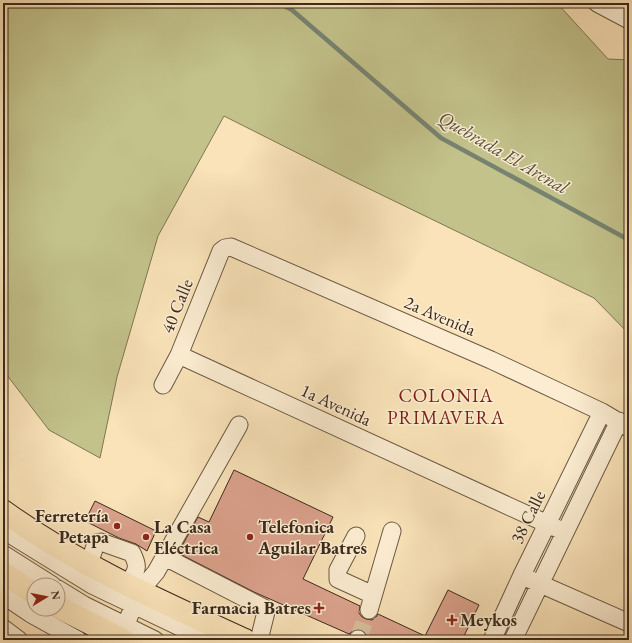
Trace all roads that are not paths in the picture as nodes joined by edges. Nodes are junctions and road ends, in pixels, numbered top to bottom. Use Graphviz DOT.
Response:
graph roads {
  1 [pos="597,3"];
  2 [pos="629,20"];
  3 [pos="231,247"];
  4 [pos="179,355"];
  5 [pos="163,385"];
  6 [pos="602,412"];
  7 [pos="624,424"];
  8 [pos="239,425"];
  9 [pos="3,511"];
  10 [pos="547,524"];
  11 [pos="3,530"];
  12 [pos="392,532"];
  13 [pos="564,532"];
  14 [pos="356,536"];
  15 [pos="3,554"];
  16 [pos="165,557"];
  17 [pos="89,564"];
  18 [pos="3,573"];
  19 [pos="522,575"];
  20 [pos="39,577"];
  21 [pos="540,583"];
  22 [pos="26,588"];
  23 [pos="66,594"];
  24 [pos="134,594"];
  25 [pos="3,595"];
  26 [pos="66,610"];
  27 [pos="629,623"];
  28 [pos="3,628"];
  29 [pos="123,635"];
  30 [pos="19,640"];
  31 [pos="78,640"];
  32 [pos="155,640"];
  33 [pos="207,640"];
  34 [pos="245,640"];
  35 [pos="259,640"];
  36 [pos="492,640"];
  37 [pos="513,640"];
  1 -- 2 [label="street"];
  3 -- 4 [label="street, 40 Calle"];
  3 -- 6 [label="street, 2a Avenida"];
  4 -- 5 [label="street, 40 Calle"];
  4 -- 10 [label="street, 1a Avenida"];
  6 -- 7 [label="street, 2a Avenida"];
  6 -- 10 [label="street, 38 Calle"];
  7 -- 13 [label="street"];
  8 -- 16 [label="street"];
  9 -- 17 [label="highway"];
  10 -- 13 [label="street, 1a Avenida"];
  10 -- 19 [label="street, 38 Calle"];
  11 -- 24 [label="street"];
  12 -- 14 [label="street"];
  13 -- 21 [label="street"];
  15 -- 20 [label="street"];
  16 -- 24 [label="street"];
  16 -- 35 [label="street"];
  17 -- 24 [label="highway"];
  17 -- 24 [label="street"];
  18 -- 22 [label="highway"];
  19 -- 21 [label="street"];
  19 -- 36 [label="street, 38 Calle"];
  21 -- 27 [label="street"];
  21 -- 37 [label="street"];
  23 -- 29 [label="street"];
  24 -- 29 [label="street"];
  24 -- 33 [label="street"];
  24 -- 34 [label="highway"];
  25 -- 31 [label="street"];
  26 -- 29 [label="highway"];
  28 -- 30 [label="street"];
  29 -- 32 [label="street"];
}
